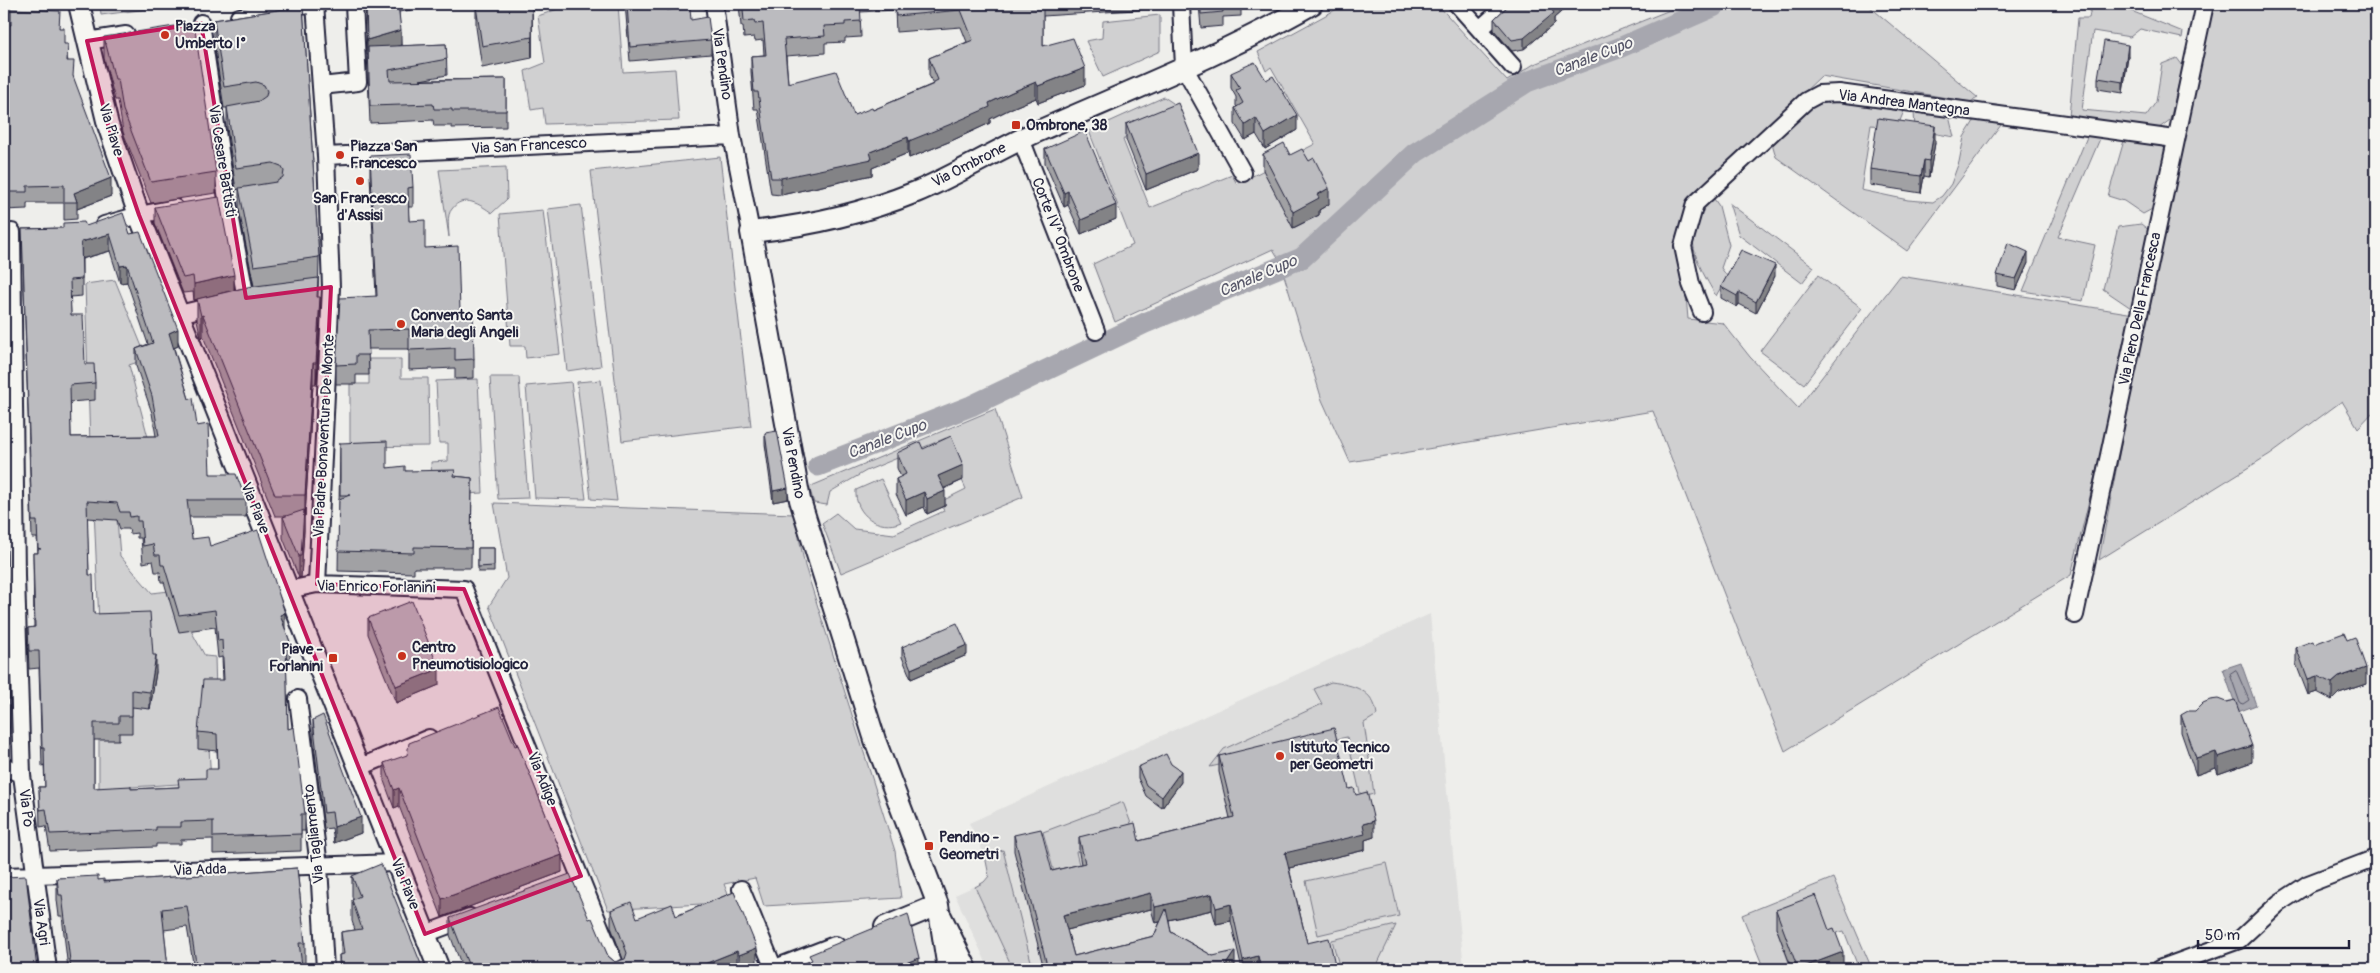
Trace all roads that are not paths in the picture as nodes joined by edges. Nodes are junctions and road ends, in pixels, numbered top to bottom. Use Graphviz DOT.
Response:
graph roads {
  1 [pos="79,4"];
  2 [pos="314,4"];
  3 [pos="354,4"];
  4 [pos="714,4"];
  5 [pos="1181,4"];
  6 [pos="1312,4"];
  7 [pos="1457,4"];
  8 [pos="1508,4"];
  9 [pos="2205,4"];
  10 [pos="201,23"];
  11 [pos="182,26"];
  12 [pos="1480,29"];
  13 [pos="144,32"];
  14 [pos="87,41"];
  15 [pos="1184,67"];
  16 [pos="1513,67"];
  17 [pos="321,86"];
  18 [pos="232,118"];
  19 [pos="215,120"];
  20 [pos="732,136"];
  21 [pos="1021,139"];
  22 [pos="2175,139"];
  23 [pos="326,156"];
  24 [pos="1243,173"];
  25 [pos="246,197"];
  26 [pos="227,199"];
  27 [pos="207,203"];
  28 [pos="188,206"];
  29 [pos="139,215"];
  30 [pos="89,229"];
  31 [pos="31,231"];
  32 [pos="8,232"];
  33 [pos="751,232"];
  34 [pos="331,288"];
  35 [pos="312,290"];
  36 [pos="265,296"];
  37 [pos="246,298"];
  38 [pos="1702,312"];
  39 [pos="179,314"];
  40 [pos="1096,331"];
  41 [pos="10,573"];
  42 [pos="317,584"];
  43 [pos="464,589"];
  44 [pos="288,590"];
  45 [pos="2075,615"];
  46 [pos="298,699"];
  47 [pos="512,704"];
  48 [pos="494,711"];
  49 [pos="440,734"];
  50 [pos="4,766"];
  51 [pos="358,768"];
  52 [pos="22,775"];
  53 [pos="2376,858"];
  54 [pos="396,864"];
  55 [pos="319,866"];
  56 [pos="35,875"];
  57 [pos="4,876"];
  58 [pos="581,876"];
  59 [pos="563,883"];
  60 [pos="742,889"];
  61 [pos="938,905"];
  62 [pos="482,913"];
  63 [pos="872,933"];
  64 [pos="425,934"];
  65 [pos="853,940"];
  66 [pos="48,969"];
  67 [pos="325,969"];
  68 [pos="439,969"];
  69 [pos="618,969"];
  70 [pos="774,969"];
  71 [pos="778,969"];
  72 [pos="948,969"];
  73 [pos="969,969"];
  74 [pos="2159,969"];
  1 -- 14 [label="street"];
  2 -- 10 [label="street"];
  2 -- 17 [label="street"];
  3 -- 17 [label="street"];
  4 -- 20 [label="street, Via Pendino"];
  5 -- 15 [label="street"];
  6 -- 15 [label="street, Via Ombrone"];
  7 -- 12 [label="street"];
  8 -- 12 [label="street"];
  9 -- 22 [label="street, Via Piero Della Francesca"];
  10 -- 11 [label="street"];
  10 -- 19 [label="street, Via Cesare Battisti"];
  12 -- 16 [label="street"];
  13 -- 14 [label="street"];
  14 -- 29 [label="street, Via Piave"];
  15 -- 21 [label="street, Via Ombrone"];
  15 -- 24 [label="street"];
  17 -- 23 [label="street"];
  18 -- 19 [label="street"];
  19 -- 26 [label="street, Via Cesare Battisti"];
  20 -- 23 [label="street, Via San Francesco"];
  20 -- 33 [label="street, Via Pendino"];
  21 -- 33 [label="street, Via Ombrone"];
  21 -- 40 [label="street, Corte IV^ Ombrone"];
  22 -- 38 [label="street, Via Andrea Mantegna"];
  22 -- 45 [label="street, Via Piero Della Francesca"];
  23 -- 34 [label="street"];
  25 -- 26 [label="street"];
  26 -- 27 [label="street"];
  26 -- 37 [label="street, Via Cesare Battisti"];
  28 -- 29 [label="street"];
  29 -- 30 [label="street"];
  29 -- 39 [label="street, Via Piave"];
  31 -- 32 [label="street"];
  32 -- 41 [label="street, Via Po"];
  33 -- 61 [label="street, Via Pendino"];
  34 -- 35 [label="street"];
  34 -- 42 [label="street, Via Padre Bonaventura De Monte"];
  36 -- 37 [label="street"];
  37 -- 39 [label="street"];
  39 -- 44 [label="street, Via Piave"];
  41 -- 52 [label="street, Via Po"];
  42 -- 43 [label="street, Via Enrico Forlanini"];
  42 -- 44 [label="street, Via Enrico Forlanini"];
  43 -- 47 [label="street, Via Adige"];
  44 -- 51 [label="street, Via Piave"];
  46 -- 55 [label="street, Via Tagliamento"];
  47 -- 48 [label="street"];
  47 -- 58 [label="street, Via Adige"];
  49 -- 51 [label="street"];
  50 -- 52 [label="street"];
  51 -- 54 [label="street, Via Piave"];
  52 -- 56 [label="street, Via Po"];
  53 -- 74 [label="street"];
  54 -- 55 [label="street, Via Adda"];
  54 -- 64 [label="street, Via Piave"];
  55 -- 56 [label="street, Via Adda"];
  55 -- 67 [label="street, Via Tagliamento"];
  56 -- 57 [label="street, Via Adda"];
  56 -- 66 [label="street, Via Agri"];
  58 -- 59 [label="street"];
  58 -- 69 [label="street, Via Adige"];
  60 -- 70 [label="street"];
  61 -- 63 [label="street"];
  61 -- 72 [label="street, Via Pendino"];
  61 -- 73 [label="street, Via Pendino"];
  62 -- 64 [label="street"];
  64 -- 68 [label="street, Via Piave"];
  65 -- 71 [label="street"];
}
